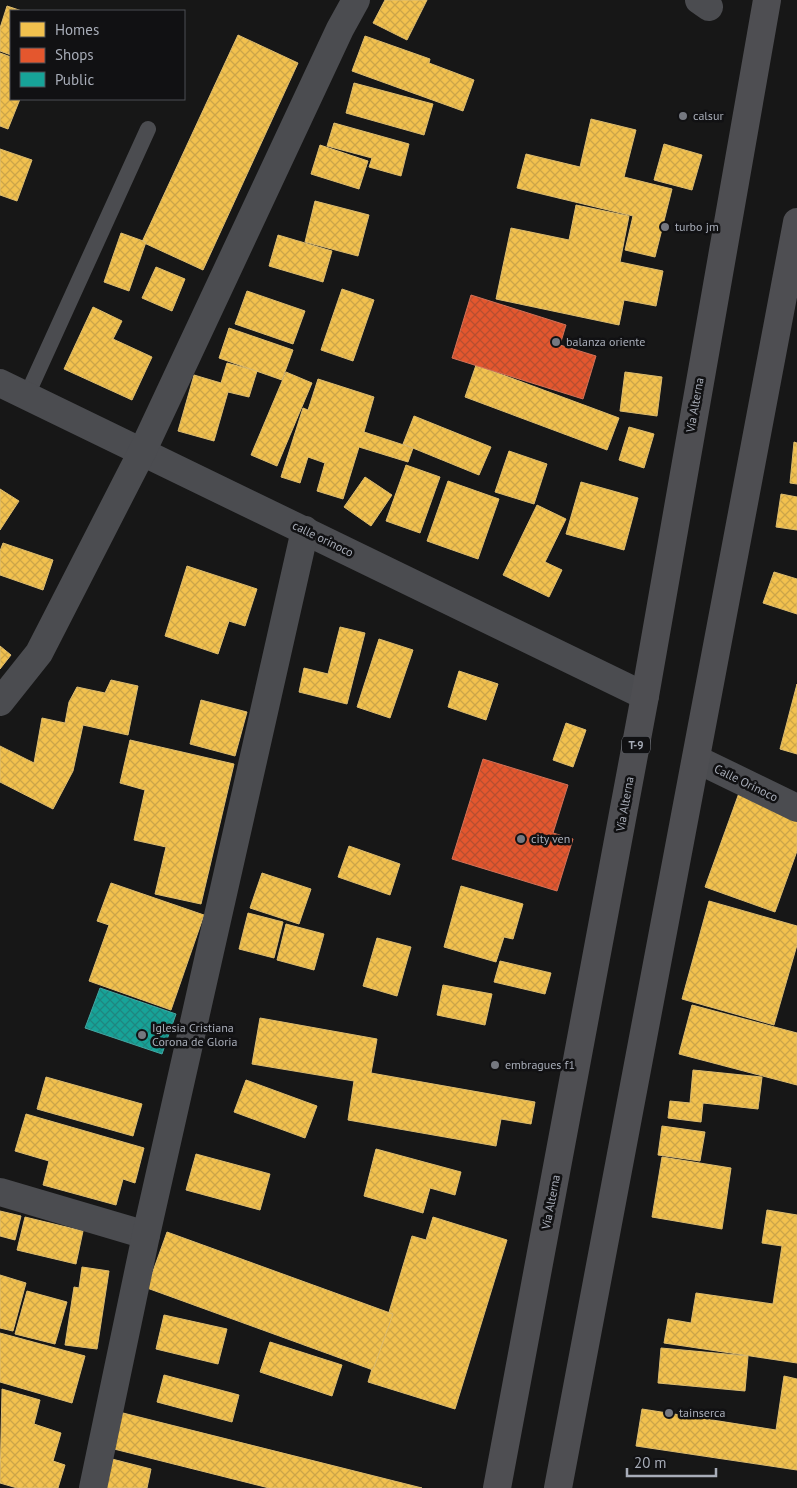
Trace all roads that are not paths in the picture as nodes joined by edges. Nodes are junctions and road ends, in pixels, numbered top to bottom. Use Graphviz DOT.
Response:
graph roads {
  1 [pos="356,0"];
  2 [pos="766,0"];
  3 [pos="148,129"];
  4 [pos="797,222"];
  5 [pos="0,383"];
  6 [pos="27,395"];
  7 [pos="142,452"];
  8 [pos="305,530"];
  9 [pos="645,696"];
  10 [pos="0,702"];
  11 [pos="696,759"];
  12 [pos="797,808"];
  13 [pos="0,1192"];
  14 [pos="146,1235"];
  15 [pos="93,1488"];
  16 [pos="496,1488"];
  17 [pos="558,1488"];
  1 -- 7 [label="street"];
  2 -- 9 [label="highway, Vía Alterna / T-9"];
  3 -- 6 [label="lane"];
  4 -- 11 [label="highway"];
  5 -- 6 [label="street, calle orinoco"];
  6 -- 7 [label="street, calle orinoco"];
  7 -- 8 [label="street, calle orinoco"];
  7 -- 10 [label="street"];
  8 -- 9 [label="street, calle orinoco"];
  8 -- 14 [label="street"];
  9 -- 16 [label="highway, Vía Alterna / T-9"];
  11 -- 12 [label="street, Calle Orinoco"];
  11 -- 17 [label="highway"];
  13 -- 14 [label="street"];
  14 -- 15 [label="street"];
}
